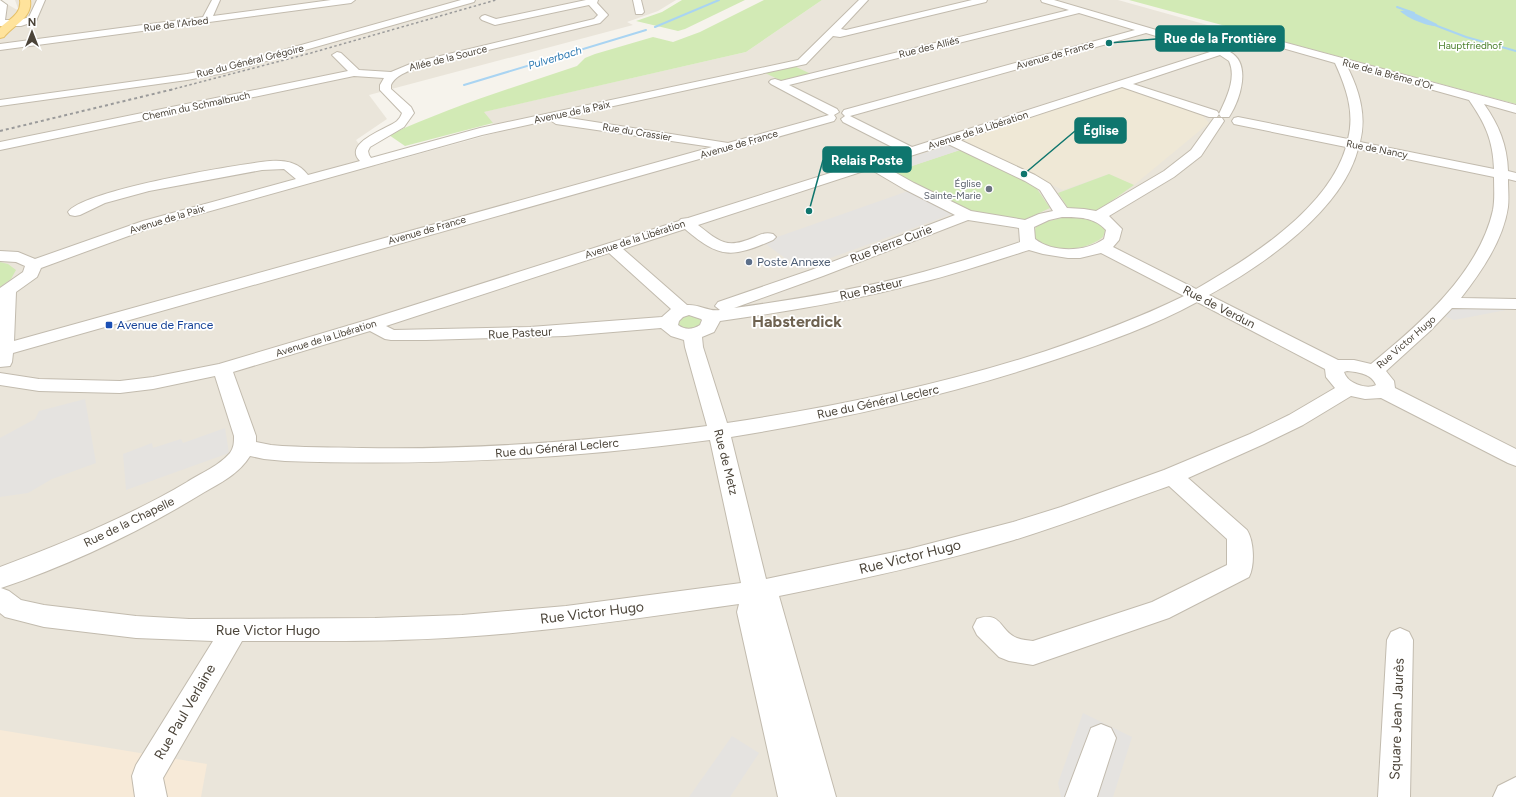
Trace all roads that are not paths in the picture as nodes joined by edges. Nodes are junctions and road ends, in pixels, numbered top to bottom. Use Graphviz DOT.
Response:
graph roads {
  1 [pos="24,0"];
  2 [pos="41,0"];
  3 [pos="216,0"];
  4 [pos="352,0"];
  5 [pos="471,0"];
  6 [pos="637,0"];
  7 [pos="864,0"];
  8 [pos="983,0"];
  9 [pos="1044,0"];
  10 [pos="593,1"];
  11 [pos="454,2"];
  12 [pos="537,3"];
  13 [pos="1,4"];
  14 [pos="553,10"];
  15 [pos="1078,10"];
  16 [pos="639,12"];
  17 [pos="486,18"];
  18 [pos="206,20"];
  19 [pos="4,28"];
  20 [pos="1146,30"];
  21 [pos="836,32"];
  22 [pos="1261,39"];
  23 [pos="0,47"];
  24 [pos="1221,52"];
  25 [pos="337,55"];
  26 [pos="1340,62"];
  27 [pos="795,64"];
  28 [pos="757,72"];
  29 [pos="354,73"];
  30 [pos="819,74"];
  31 [pos="393,75"];
  32 [pos="780,84"];
  33 [pos="1123,84"];
  34 [pos="1473,97"];
  35 [pos="0,103"];
  36 [pos="1516,109"];
  37 [pos="832,115"];
  38 [pos="848,116"];
  39 [pos="1219,116"];
  40 [pos="544,118"];
  41 [pos="949,139"];
  42 [pos="1354,144"];
  43 [pos="0,146"];
  44 [pos="730,146"];
  45 [pos="911,152"];
  46 [pos="368,162"];
  47 [pos="871,164"];
  48 [pos="1509,175"];
  49 [pos="304,180"];
  50 [pos="75,212"];
  51 [pos="1062,213"];
  52 [pos="967,215"];
  53 [pos="1099,216"];
  54 [pos="686,222"];
  55 [pos="1027,225"];
  56 [pos="768,238"];
  57 [pos="1030,244"];
  58 [pos="611,247"];
  59 [pos="1101,247"];
  60 [pos="0,256"];
  61 [pos="33,265"];
  62 [pos="4,293"];
  63 [pos="1196,295"];
  64 [pos="1448,303"];
  65 [pos="1516,304"];
  66 [pos="705,315"];
  67 [pos="676,317"];
  68 [pos="374,324"];
  69 [pos="693,334"];
  70 [pos="2,350"];
  71 [pos="1337,367"];
  72 [pos="222,369"];
  73 [pos="1373,372"];
  74 [pos="0,374"];
  75 [pos="0,379"];
  76 [pos="1349,388"];
  77 [pos="1384,390"];
  78 [pos="719,432"];
  79 [pos="245,441"];
  80 [pos="1516,458"];
  81 [pos="1172,476"];
  82 [pos="0,578"];
  83 [pos="756,591"];
  84 [pos="0,598"];
  85 [pos="986,626"];
  86 [pos="234,630"];
  87 [pos="1400,640"];
  88 [pos="788,722"];
  89 [pos="1101,738"];
  90 [pos="1516,793"];
  91 [pos="151,797"];
  92 [pos="794,797"];
  93 [pos="820,797"];
  94 [pos="1081,797"];
  95 [pos="1394,797"];
  96 [pos="1509,797"];
  1 -- 19 [label="main road"];
  2 -- 19 [label="street"];
  3 -- 18 [label="street"];
  4 -- 18 [label="street, Rue de l'Arbed"];
  5 -- 11 [label="street, Rue du Général Grégoire"];
  6 -- 16 [label="street"];
  7 -- 21 [label="street, Avenue de la Paix"];
  8 -- 21 [label="street"];
  9 -- 15 [label="street"];
  10 -- 14 [label="street"];
  10 -- 31 [label="street, Allée de la Source"];
  11 -- 35 [label="street, Rue du Général Grégoire"];
  12 -- 14 [label="street"];
  13 -- 19 [label="street"];
  14 -- 17 [label="street"];
  15 -- 20 [label="street"];
  15 -- 30 [label="street, Rue des Alliés"];
  18 -- 23 [label="street, Rue de l'Arbed"];
  20 -- 24 [label="street"];
  20 -- 38 [label="street, Avenue de France"];
  21 -- 27 [label="street, Avenue de la Paix"];
  22 -- 24 [label="street, Avenue de la Libération"];
  22 -- 26 [label="street, Rue de la Brême d'Or"];
  24 -- 33 [label="street, Avenue de la Libération"];
  24 -- 39 [label="street"];
  25 -- 29 [label="street"];
  26 -- 34 [label="street, Rue de la Brême d'Or"];
  26 -- 42 [label="street, Rue du Général Leclerc"];
  27 -- 28 [label="street, Avenue de la Paix"];
  27 -- 30 [label="street"];
  28 -- 32 [label="street"];
  28 -- 40 [label="street, Avenue de la Paix"];
  29 -- 31 [label="street, Chemin du Schmalbruch"];
  29 -- 43 [label="street, Chemin du Schmalbruch"];
  30 -- 32 [label="street, Rue des Alliés"];
  31 -- 46 [label="street, Allée de la Source"];
  32 -- 37 [label="street"];
  33 -- 39 [label="street"];
  33 -- 41 [label="street, Avenue de la Libération"];
  34 -- 36 [label="street, Rue de la Brême d'Or"];
  34 -- 48 [label="street, Rue Victor Hugo"];
  37 -- 38 [label="street, Avenue de France"];
  37 -- 44 [label="street, Avenue de France"];
  38 -- 45 [label="street"];
  39 -- 42 [label="street, Rue de Nancy"];
  39 -- 53 [label="street"];
  40 -- 44 [label="street, Rue du Crassier"];
  40 -- 46 [label="street, Avenue de la Paix"];
  41 -- 45 [label="street, Avenue de la Libération"];
  41 -- 51 [label="street"];
  42 -- 48 [label="street, Rue de Nancy"];
  42 -- 63 [label="street, Rue du Général Leclerc"];
  44 -- 70 [label="street, Avenue de France"];
  45 -- 47 [label="street, Avenue de la Libération"];
  46 -- 49 [label="street, Avenue de la Paix"];
  47 -- 52 [label="street"];
  47 -- 54 [label="street, Avenue de la Libération"];
  48 -- 64 [label="street, Rue Victor Hugo"];
  49 -- 50 [label="street"];
  49 -- 61 [label="street, Avenue de la Paix"];
  51 -- 53 [label="street"];
  51 -- 55 [label="street"];
  52 -- 55 [label="street"];
  52 -- 66 [label="street, Rue Pierre Curie"];
  53 -- 59 [label="street"];
  54 -- 56 [label="street"];
  54 -- 58 [label="street, Avenue de la Libération"];
  55 -- 57 [label="street"];
  57 -- 59 [label="street"];
  57 -- 66 [label="street, Rue Pasteur"];
  58 -- 67 [label="street"];
  58 -- 68 [label="street, Avenue de la Libération"];
  59 -- 63 [label="street, Rue de Verdun"];
  60 -- 61 [label="street"];
  61 -- 62 [label="street"];
  62 -- 70 [label="street"];
  63 -- 71 [label="street, Rue de Verdun"];
  63 -- 78 [label="street, Rue du Général Leclerc"];
  64 -- 65 [label="street"];
  64 -- 73 [label="street, Rue Victor Hugo"];
  66 -- 67 [label="street, Rue Pasteur"];
  66 -- 69 [label="street"];
  67 -- 68 [label="street, Rue Pasteur"];
  67 -- 69 [label="street"];
  68 -- 72 [label="street, Avenue de la Libération"];
  69 -- 78 [label="street, Rue de Metz"];
  70 -- 74 [label="street"];
  71 -- 73 [label="street, Rue de Verdun"];
  71 -- 76 [label="street"];
  72 -- 75 [label="street, Avenue de la Libération"];
  72 -- 79 [label="street"];
  73 -- 77 [label="street"];
  76 -- 77 [label="street"];
  76 -- 81 [label="street, Rue Victor Hugo"];
  77 -- 80 [label="street"];
  78 -- 79 [label="street, Rue du Général Leclerc"];
  78 -- 83 [label="street, Rue de Metz"];
  79 -- 82 [label="street, Rue de la Chapelle"];
  81 -- 83 [label="street, Rue Victor Hugo"];
  81 -- 85 [label="street"];
  83 -- 86 [label="street, Rue Victor Hugo"];
  83 -- 88 [label="street, Rue de Metz"];
  84 -- 86 [label="street, Rue Victor Hugo"];
  86 -- 91 [label="street, Rue Paul Verlaine"];
  87 -- 95 [label="street, Square Jean Jaurès"];
  88 -- 92 [label="street, Rue de Metz"];
  88 -- 93 [label="street, Rue de Metz"];
  89 -- 94 [label="street"];
  90 -- 96 [label="street"];
}
